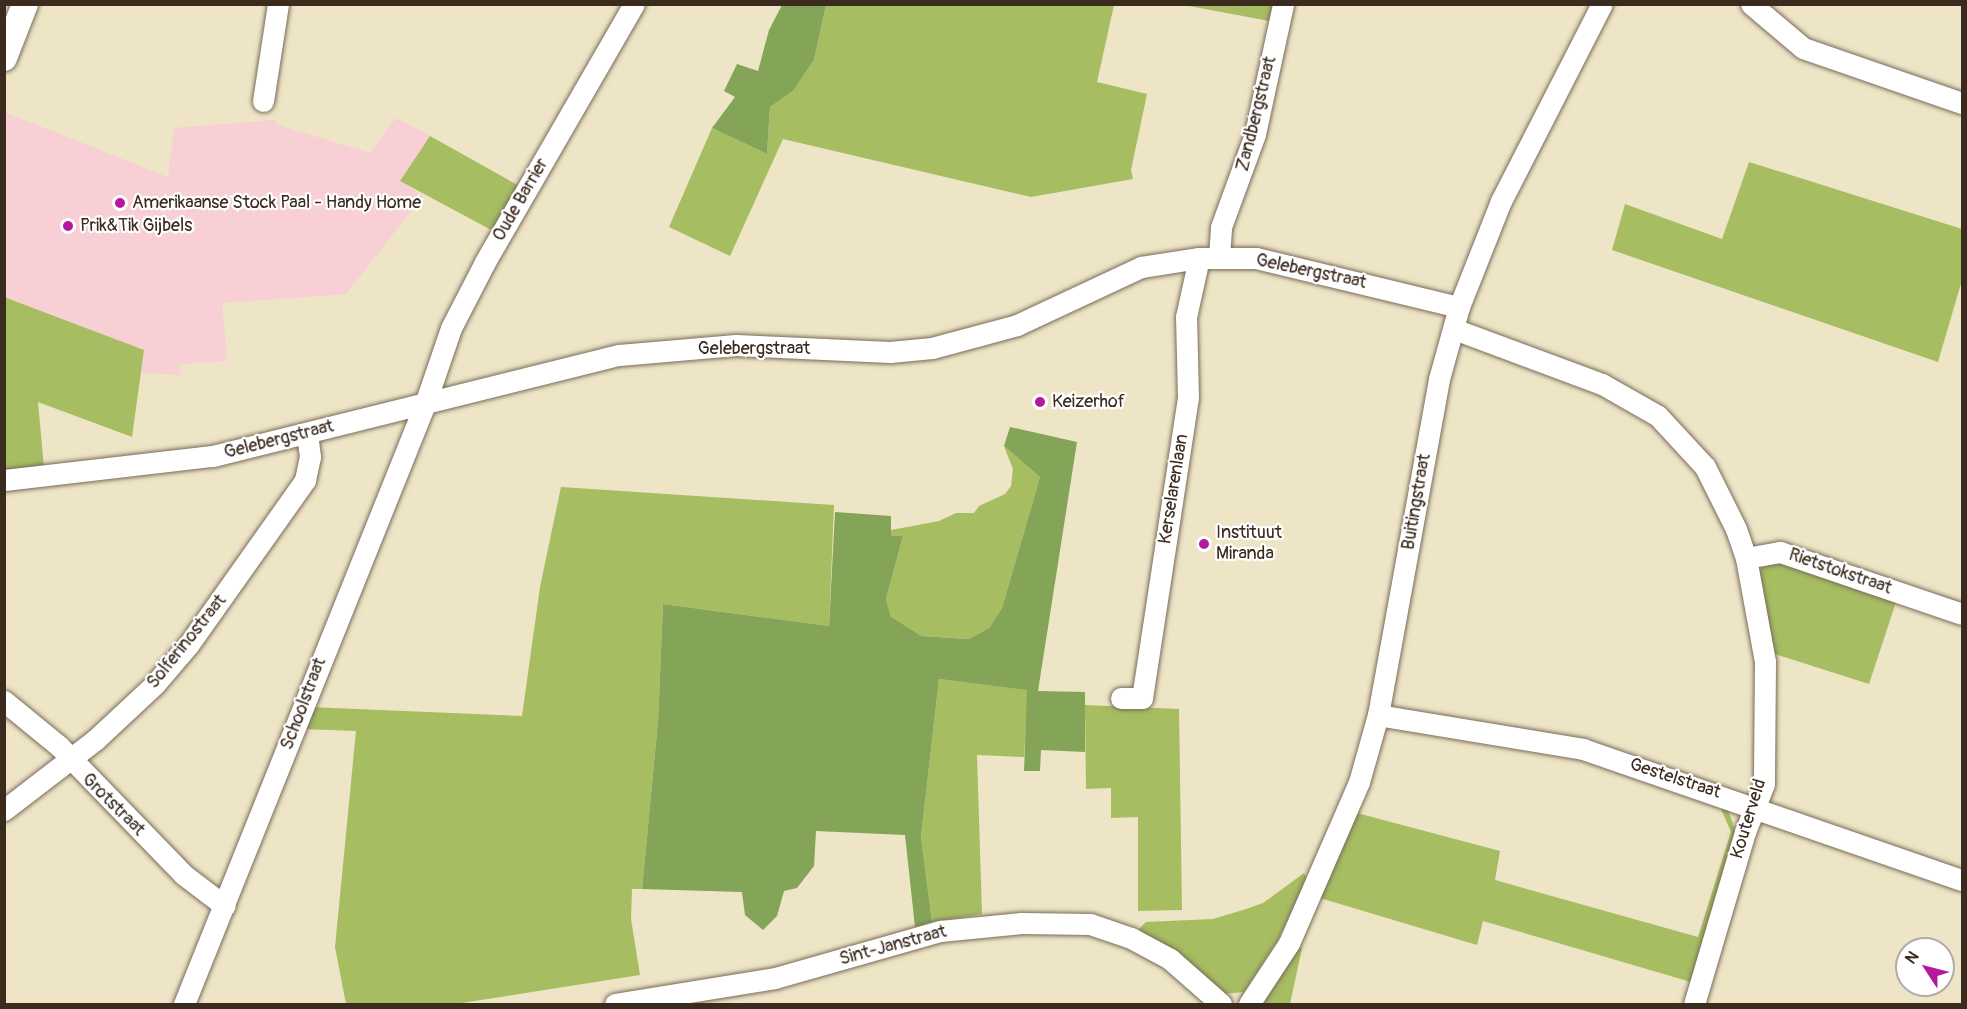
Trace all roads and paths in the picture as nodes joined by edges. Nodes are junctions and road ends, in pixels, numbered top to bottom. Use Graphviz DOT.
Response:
graph roads {
  1 [pos="7,4"];
  2 [pos="25,4"];
  3 [pos="278,4"];
  4 [pos="634,4"];
  5 [pos="1283,4"];
  6 [pos="1602,4"];
  7 [pos="1751,4"];
  8 [pos="4,11"];
  9 [pos="4,58"];
  10 [pos="263,100"];
  11 [pos="1962,103"];
  12 [pos="1209,258"];
  13 [pos="1459,307"];
  14 [pos="1454,329"];
  15 [pos="425,404"];
  16 [pos="307,434"];
  17 [pos="4,480"];
  18 [pos="1746,558"];
  19 [pos="1962,614"];
  20 [pos="1121,698"];
  21 [pos="4,701"];
  22 [pos="1378,715"];
  23 [pos="70,759"];
  24 [pos="1757,806"];
  25 [pos="4,810"];
  26 [pos="1962,880"];
  27 [pos="225,906"];
  28 [pos="184,1005"];
  29 [pos="615,1005"];
  30 [pos="1221,1005"];
  31 [pos="1249,1005"];
  32 [pos="1695,1005"];
  1 -- 8 [label="main road"];
  2 -- 9 [label="main road"];
  3 -- 10 [label="street"];
  4 -- 15 [label="street, Oude Barrier"];
  5 -- 12 [label="street, Zandbergstraat"];
  6 -- 13 [label="street, Buitingstraat"];
  7 -- 11 [label="street"];
  12 -- 13 [label="street, Gelebergstraat"];
  12 -- 15 [label="street, Gelebergstraat"];
  12 -- 20 [label="street, Kerselarenlaan"];
  13 -- 14 [label="street, Buitingstraat"];
  14 -- 18 [label="street"];
  14 -- 22 [label="street, Buitingstraat"];
  15 -- 16 [label="street, Gelebergstraat"];
  15 -- 27 [label="street, Schoolstraat"];
  16 -- 17 [label="street, Gelebergstraat"];
  16 -- 23 [label="street, Solferinostraat"];
  18 -- 19 [label="street, Rietstokstraat"];
  18 -- 24 [label="street, Kouterveld"];
  21 -- 23 [label="street, Grotstraat"];
  22 -- 24 [label="street, Gestelstraat"];
  22 -- 31 [label="street, Buitingstraat"];
  23 -- 25 [label="street, Solferinostraat"];
  23 -- 27 [label="street, Grotstraat"];
  24 -- 26 [label="street, Gestelstraat"];
  24 -- 32 [label="street, Kouterveld"];
  27 -- 28 [label="street, Schoolstraat"];
  29 -- 30 [label="street, Sint-Janstraat"];
}
